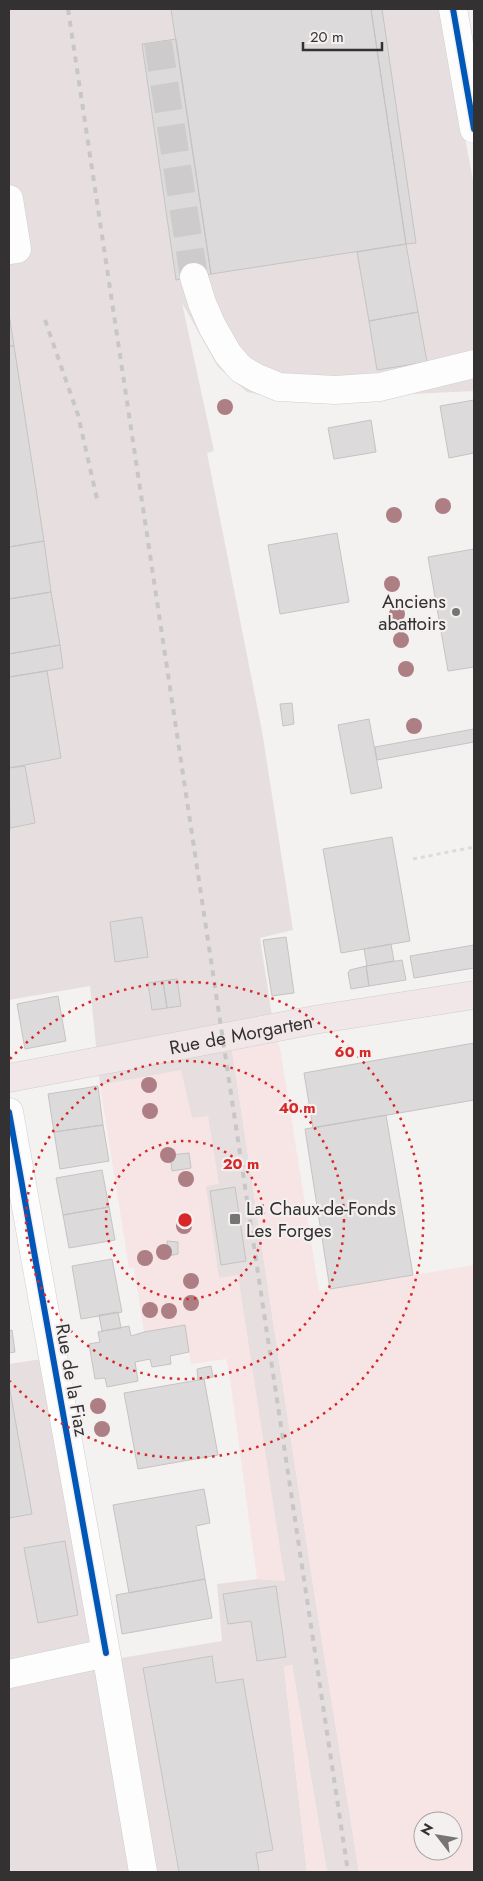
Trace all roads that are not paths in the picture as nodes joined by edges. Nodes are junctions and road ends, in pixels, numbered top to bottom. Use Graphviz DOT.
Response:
graph roads {
  1 [pos="452,9"];
  2 [pos="474,129"];
  3 [pos="9,199"];
  4 [pos="9,250"];
  5 [pos="194,277"];
  6 [pos="474,364"];
  7 [pos="474,995"];
  8 [pos="9,1078"];
  9 [pos="9,1112"];
  10 [pos="106,1653"];
  11 [pos="9,1674"];
  12 [pos="143,1872"];
  1 -- 2 [label="street"];
  3 -- 4 [label="street"];
  5 -- 6 [label="street"];
  7 -- 8 [label="main road, Rue de Morgarten"];
  9 -- 10 [label="street, Rue de la Fiaz"];
  10 -- 11 [label="street"];
  10 -- 12 [label="street, Rue de la Fiaz"];
}
